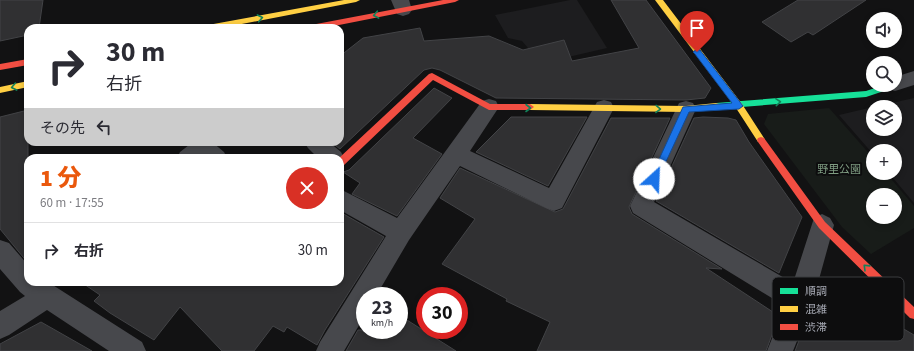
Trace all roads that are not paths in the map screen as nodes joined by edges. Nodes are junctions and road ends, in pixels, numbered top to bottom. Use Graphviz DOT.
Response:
graph roads {
  1 [pos="356,0"];
  2 [pos="455,0"];
  3 [pos="659,0"];
  4 [pos="312,4"];
  5 [pos="401,5"];
  6 [pos="225,24"];
  7 [pos="327,24"];
  8 [pos="24,63"];
  9 [pos="0,67"];
  10 [pos="914,78"];
  11 [pos="902,82"];
  12 [pos="24,85"];
  13 [pos="0,90"];
  14 [pos="872,92"];
  15 [pos="739,106"];
  16 [pos="488,107"];
  17 [pos="604,108"];
  18 [pos="686,109"];
  19 [pos="320,146"];
  20 [pos="328,154"];
  21 [pos="456,154"];
  22 [pos="344,159"];
  23 [pos="344,201"];
  24 [pos="822,225"];
  25 [pos="401,232"];
  26 [pos="0,251"];
  27 [pos="24,275"];
  28 [pos="807,277"];
  29 [pos="876,277"];
  30 [pos="772,284"];
  31 [pos="36,287"];
  32 [pos="904,304"];
  33 [pos="914,314"];
  34 [pos="0,326"];
  35 [pos="784,341"];
  36 [pos="133,351"];
  37 [pos="329,351"];
  38 [pos="780,351"];
  1 -- 4 [label="main road"];
  2 -- 5 [label="main road"];
  3 -- 15 [label="main road"];
  6 -- 4 [label="main road, one-way"];
  5 -- 7 [label="main road, one-way"];
  8 -- 9 [label="main road"];
  10 -- 11 [label="street"];
  12 -- 13 [label="main road, one-way"];
  15 -- 14 [label="main road, one-way"];
  15 -- 18 [label="main road"];
  15 -- 24 [label="main road"];
  16 -- 17 [label="main road, one-way"];
  16 -- 21 [label="street"];
  16 -- 22 [label="main road"];
  17 -- 18 [label="main road, one-way"];
  17 -- 21 [label="street"];
  18 -- 30 [label="street"];
  19 -- 20 [label="street"];
  21 -- 25 [label="street"];
  23 -- 25 [label="street"];
  24 -- 28 [label="street"];
  29 -- 24 [label="main road, one-way"];
  25 -- 37 [label="street"];
  26 -- 27 [label="street"];
  31 -- 34 [label="street"];
  31 -- 36 [label="street"];
  33 -- 32 [label="main road, one-way"];
  35 -- 38 [label="street"];
}
